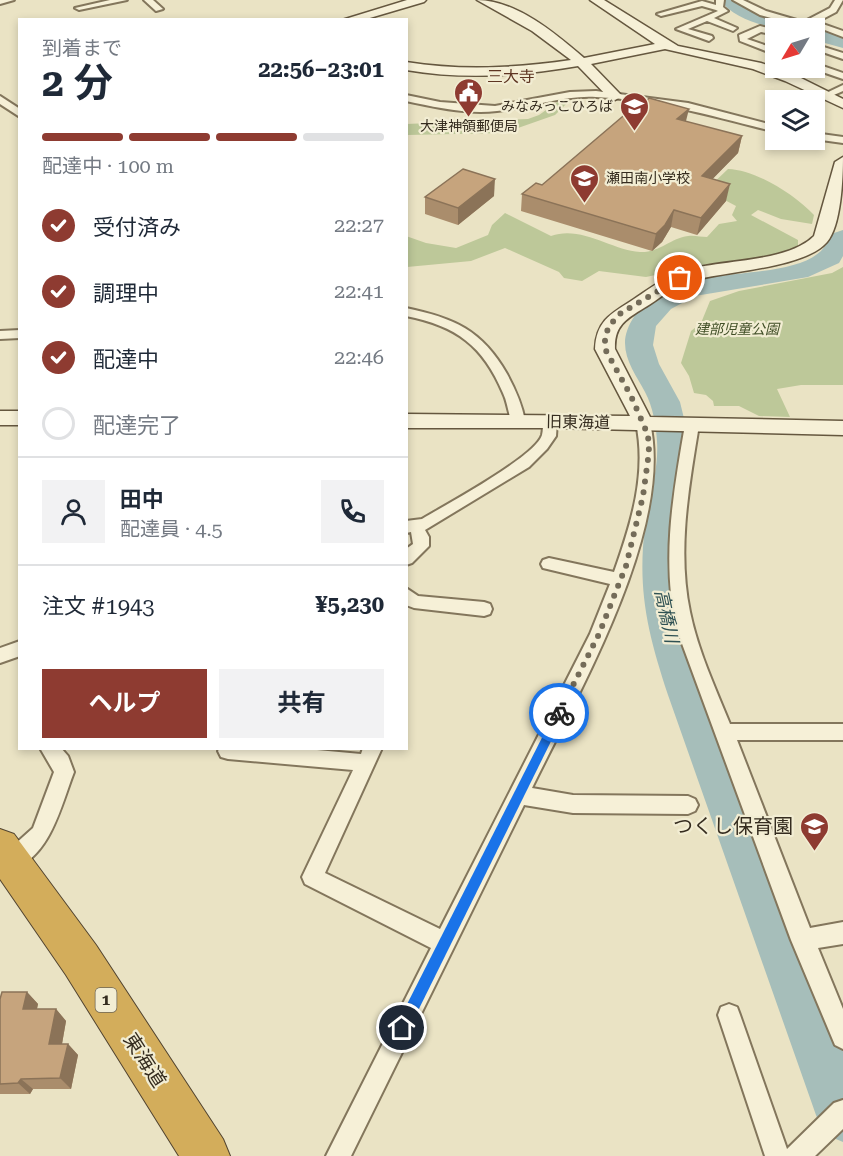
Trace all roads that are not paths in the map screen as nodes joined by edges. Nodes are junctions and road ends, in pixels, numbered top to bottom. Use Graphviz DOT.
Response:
graph roads {
  1 [pos="10,0"];
  2 [pos="71,0"];
  3 [pos="123,0"];
  4 [pos="148,0"];
  5 [pos="420,0"];
  6 [pos="483,0"];
  7 [pos="596,0"];
  8 [pos="737,0"];
  9 [pos="839,0"];
  10 [pos="0,2"];
  11 [pos="719,4"];
  12 [pos="159,9"];
  13 [pos="661,14"];
  14 [pos="355,18"];
  15 [pos="706,18"];
  16 [pos="777,18"];
  17 [pos="733,28"];
  18 [pos="765,30"];
  19 [pos="825,31"];
  20 [pos="843,35"];
  21 [pos="709,38"];
  22 [pos="666,45"];
  23 [pos="765,48"];
  24 [pos="825,50"];
  25 [pos="843,56"];
  26 [pos="579,62"];
  27 [pos="408,66"];
  28 [pos="825,70"];
  29 [pos="843,76"];
  30 [pos="843,88"];
  31 [pos="615,96"];
  32 [pos="827,96"];
  33 [pos="408,98"];
  34 [pos="0,99"];
  35 [pos="18,103"];
  36 [pos="843,104"];
  37 [pos="8,106"];
  38 [pos="18,113"];
  39 [pos="765,126"];
  40 [pos="825,138"];
  41 [pos="843,140"];
  42 [pos="843,162"];
  43 [pos="408,313"];
  44 [pos="18,334"];
  45 [pos="0,335"];
  46 [pos="0,418"];
  47 [pos="18,418"];
  48 [pos="408,421"];
  49 [pos="518,421"];
  50 [pos="550,421"];
  51 [pos="648,424"];
  52 [pos="687,425"];
  53 [pos="843,428"];
  54 [pos="411,527"];
  55 [pos="408,557"];
  56 [pos="549,564"];
  57 [pos="620,580"];
  58 [pos="408,596"];
  59 [pos="484,609"];
  60 [pos="18,649"];
  61 [pos="0,656"];
  62 [pos="724,732"];
  63 [pos="843,732"];
  64 [pos="51,750"];
  65 [pos="228,751"];
  66 [pos="262,751"];
  67 [pos="369,756"];
  68 [pos="519,795"];
  69 [pos="688,805"];
  70 [pos="5,854"];
  71 [pos="843,933"];
  72 [pos="802,940"];
  73 [pos="444,944"];
  74 [pos="729,1015"];
  75 [pos="843,1037"];
  76 [pos="843,1112"];
  77 [pos="206,1156"];
  78 [pos="338,1156"];
  79 [pos="777,1156"];
  80 [pos="797,1156"];
  1 -- 10 [label="street"];
  2 -- 3 [label="street"];
  4 -- 12 [label="street"];
  5 -- 14 [label="street"];
  6 -- 26 [label="street"];
  7 -- 22 [label="street"];
  8 -- 16 [label="street"];
  9 -- 20 [label="street"];
  11 -- 13 [label="street"];
  11 -- 15 [label="street"];
  15 -- 17 [label="street"];
  15 -- 21 [label="street"];
  18 -- 23 [label="street"];
  19 -- 20 [label="street"];
  22 -- 26 [label="street"];
  22 -- 32 [label="street"];
  24 -- 25 [label="street"];
  26 -- 27 [label="street"];
  26 -- 31 [label="street"];
  28 -- 29 [label="street"];
  30 -- 32 [label="street"];
  31 -- 33 [label="street"];
  31 -- 39 [label="street"];
  32 -- 36 [label="street"];
  34 -- 37 [label="street"];
  35 -- 37 [label="street"];
  37 -- 38 [label="street"];
  40 -- 41 [label="street"];
  42 -- 51 [label="street"];
  43 -- 49 [label="street"];
  44 -- 45 [label="street"];
  46 -- 47 [label="street"];
  48 -- 49 [label="street, 旧東海道"];
  49 -- 50 [label="street, 旧東海道"];
  50 -- 51 [label="street, 旧東海道"];
  50 -- 54 [label="street"];
  51 -- 52 [label="street, 旧東海道"];
  51 -- 57 [label="street"];
  52 -- 53 [label="street, 旧東海道"];
  52 -- 62 [label="street"];
  54 -- 55 [label="street"];
  56 -- 57 [label="street"];
  57 -- 68 [label="street"];
  58 -- 59 [label="street"];
  60 -- 61 [label="street"];
  62 -- 63 [label="street"];
  62 -- 72 [label="street"];
  64 -- 70 [label="street"];
  65 -- 66 [label="street"];
  66 -- 67 [label="street"];
  67 -- 73 [label="street"];
  68 -- 69 [label="street"];
  68 -- 73 [label="street"];
  70 -- 77 [label="highway, 東海道 / 1"];
  71 -- 72 [label="street"];
  72 -- 75 [label="street"];
  73 -- 78 [label="street"];
  74 -- 79 [label="street"];
  76 -- 80 [label="street"];
}
